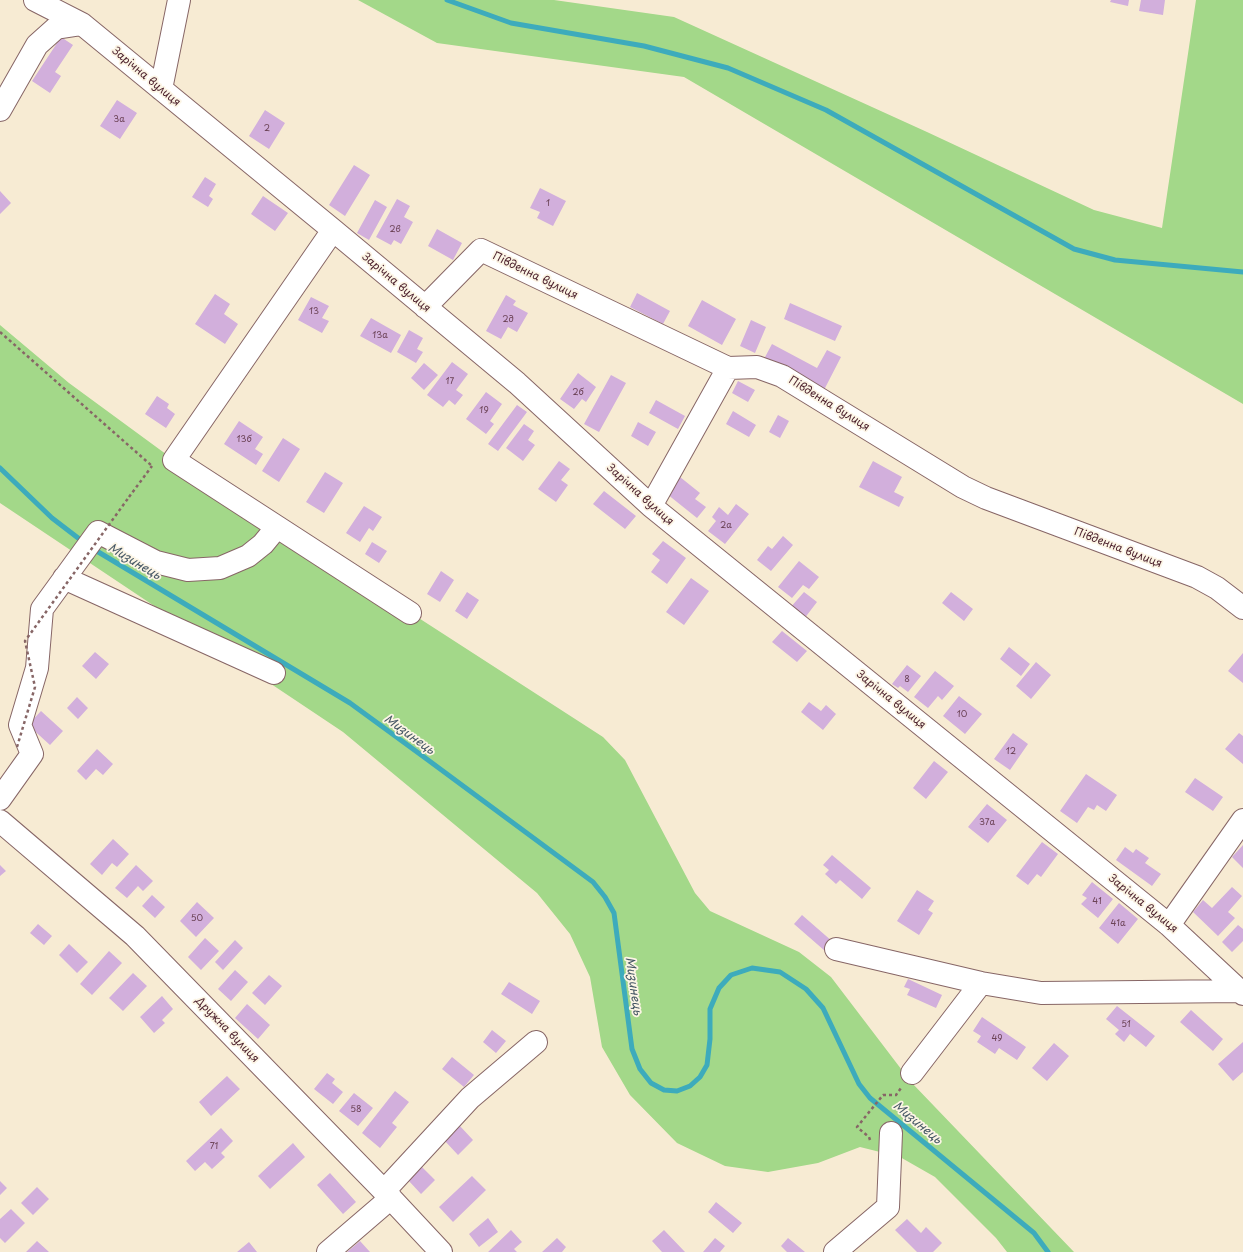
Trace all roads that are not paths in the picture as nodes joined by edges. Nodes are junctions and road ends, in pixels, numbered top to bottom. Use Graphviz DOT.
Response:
graph roads {
  1 [pos="35,0"];
  2 [pos="179,0"];
  3 [pos="82,24"];
  4 [pos="161,89"];
  5 [pos="0,110"];
  6 [pos="333,230"];
  7 [pos="425,307"];
  8 [pos="728,368"];
  9 [pos="651,506"];
  10 [pos="277,527"];
  11 [pos="64,578"];
  12 [pos="1243,608"];
  13 [pos="410,613"];
  14 [pos="274,673"];
  15 [pos="0,798"];
  16 [pos="1243,820"];
  17 [pos="0,821"];
  18 [pos="1169,925"];
  19 [pos="836,949"];
  20 [pos="981,983"];
  21 [pos="1242,993"];
  22 [pos="536,1042"];
  23 [pos="912,1074"];
  24 [pos="890,1133"];
  25 [pos="387,1194"];
  26 [pos="328,1252"];
  27 [pos="441,1252"];
  28 [pos="836,1252"];
  1 -- 3 [label="street, Зарічна вулиця"];
  2 -- 4 [label="street"];
  3 -- 4 [label="street, Зарічна вулиця"];
  3 -- 5 [label="street"];
  4 -- 6 [label="street, Зарічна вулиця"];
  6 -- 7 [label="street, Зарічна вулиця"];
  6 -- 10 [label="street"];
  7 -- 8 [label="street, Південна вулиця"];
  7 -- 9 [label="street, Зарічна вулиця"];
  8 -- 9 [label="street"];
  8 -- 12 [label="street, Південна вулиця"];
  9 -- 18 [label="street, Зарічна вулиця"];
  10 -- 11 [label="street"];
  10 -- 13 [label="street"];
  11 -- 14 [label="street"];
  11 -- 15 [label="street"];
  16 -- 18 [label="street"];
  17 -- 25 [label="street, Дружна вулиця"];
  18 -- 21 [label="street, Зарічна вулиця"];
  19 -- 20 [label="street"];
  20 -- 21 [label="street"];
  20 -- 23 [label="street"];
  22 -- 25 [label="street"];
  24 -- 28 [label="street"];
  25 -- 26 [label="street"];
  25 -- 27 [label="street, Дружна вулиця"];
}
